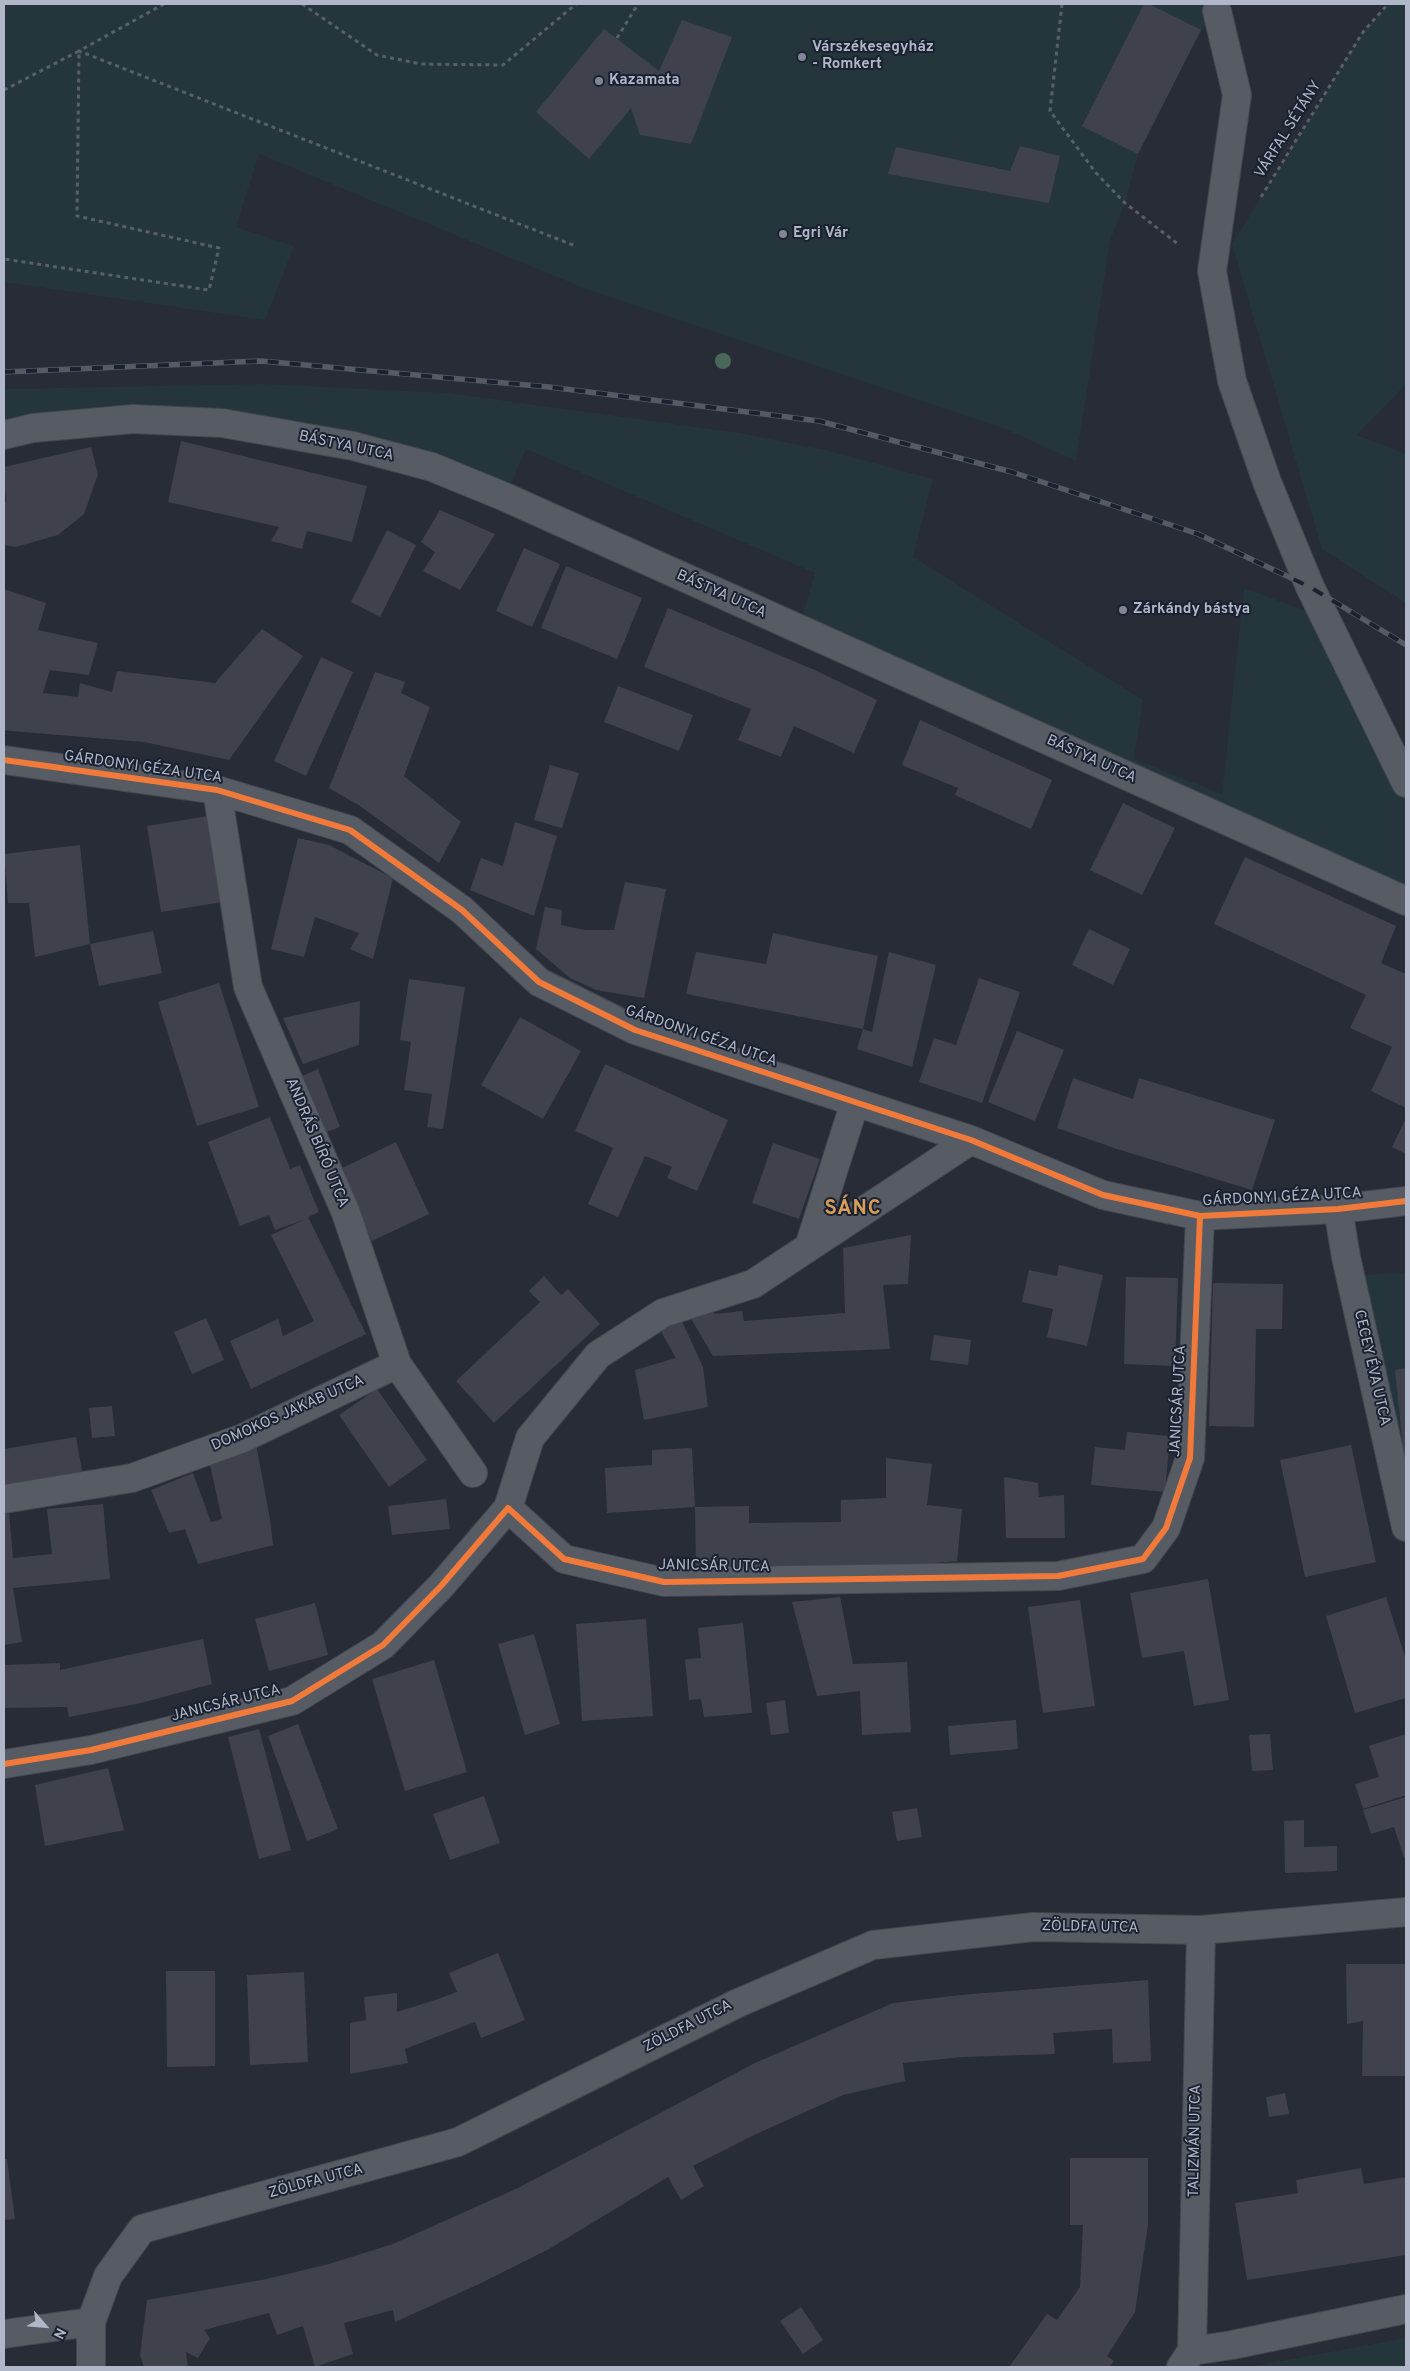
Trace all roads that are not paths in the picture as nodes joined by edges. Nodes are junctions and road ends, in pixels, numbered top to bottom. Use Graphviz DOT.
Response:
graph roads {
  1 [pos="1217,11"];
  2 [pos="4,435"];
  3 [pos="4,760"];
  4 [pos="1406,783"];
  5 [pos="217,790"];
  6 [pos="1406,901"];
  7 [pos="855,1102"];
  8 [pos="971,1140"];
  9 [pos="1406,1201"];
  10 [pos="1338,1209"];
  11 [pos="1200,1216"];
  12 [pos="809,1246"];
  13 [pos="397,1364"];
  14 [pos="473,1473"];
  15 [pos="4,1499"];
  16 [pos="508,1508"];
  17 [pos="1406,1527"];
  18 [pos="4,1764"];
  19 [pos="1406,1912"];
  20 [pos="1200,1930"];
  21 [pos="1406,2309"];
  22 [pos="91,2322"];
  23 [pos="4,2334"];
  24 [pos="1187,2359"];
  25 [pos="91,2367"];
  1 -- 4 [label="street"];
  2 -- 6 [label="street, BÁSTYA UTCA"];
  3 -- 5 [label="street, GÁRDONYI GÉZA UTCA"];
  5 -- 7 [label="street, GÁRDONYI GÉZA UTCA"];
  5 -- 13 [label="street, ANDRÁS BÍRÓ UTCA"];
  7 -- 8 [label="street, GÁRDONYI GÉZA UTCA"];
  7 -- 12 [label="street"];
  8 -- 11 [label="street, GÁRDONYI GÉZA UTCA"];
  8 -- 12 [label="street"];
  9 -- 10 [label="street, GÁRDONYI GÉZA UTCA"];
  10 -- 11 [label="street, GÁRDONYI GÉZA UTCA"];
  10 -- 17 [label="street, CECEY ÉVA UTCA"];
  11 -- 16 [label="street, JANICSÁR UTCA"];
  12 -- 16 [label="street"];
  13 -- 14 [label="street, ANDRÁS BÍRÓ UTCA"];
  13 -- 15 [label="street, DOMOKOS JAKAB UTCA"];
  16 -- 18 [label="street, JANICSÁR UTCA"];
  19 -- 20 [label="street, ZÖLDFA UTCA"];
  20 -- 22 [label="street, ZÖLDFA UTCA"];
  20 -- 24 [label="street, TALIZMÁN UTCA"];
  21 -- 24 [label="street, TALIZMÁN UTCA"];
  22 -- 23 [label="street"];
  22 -- 25 [label="street, ZÖLDFA UTCA"];
}
